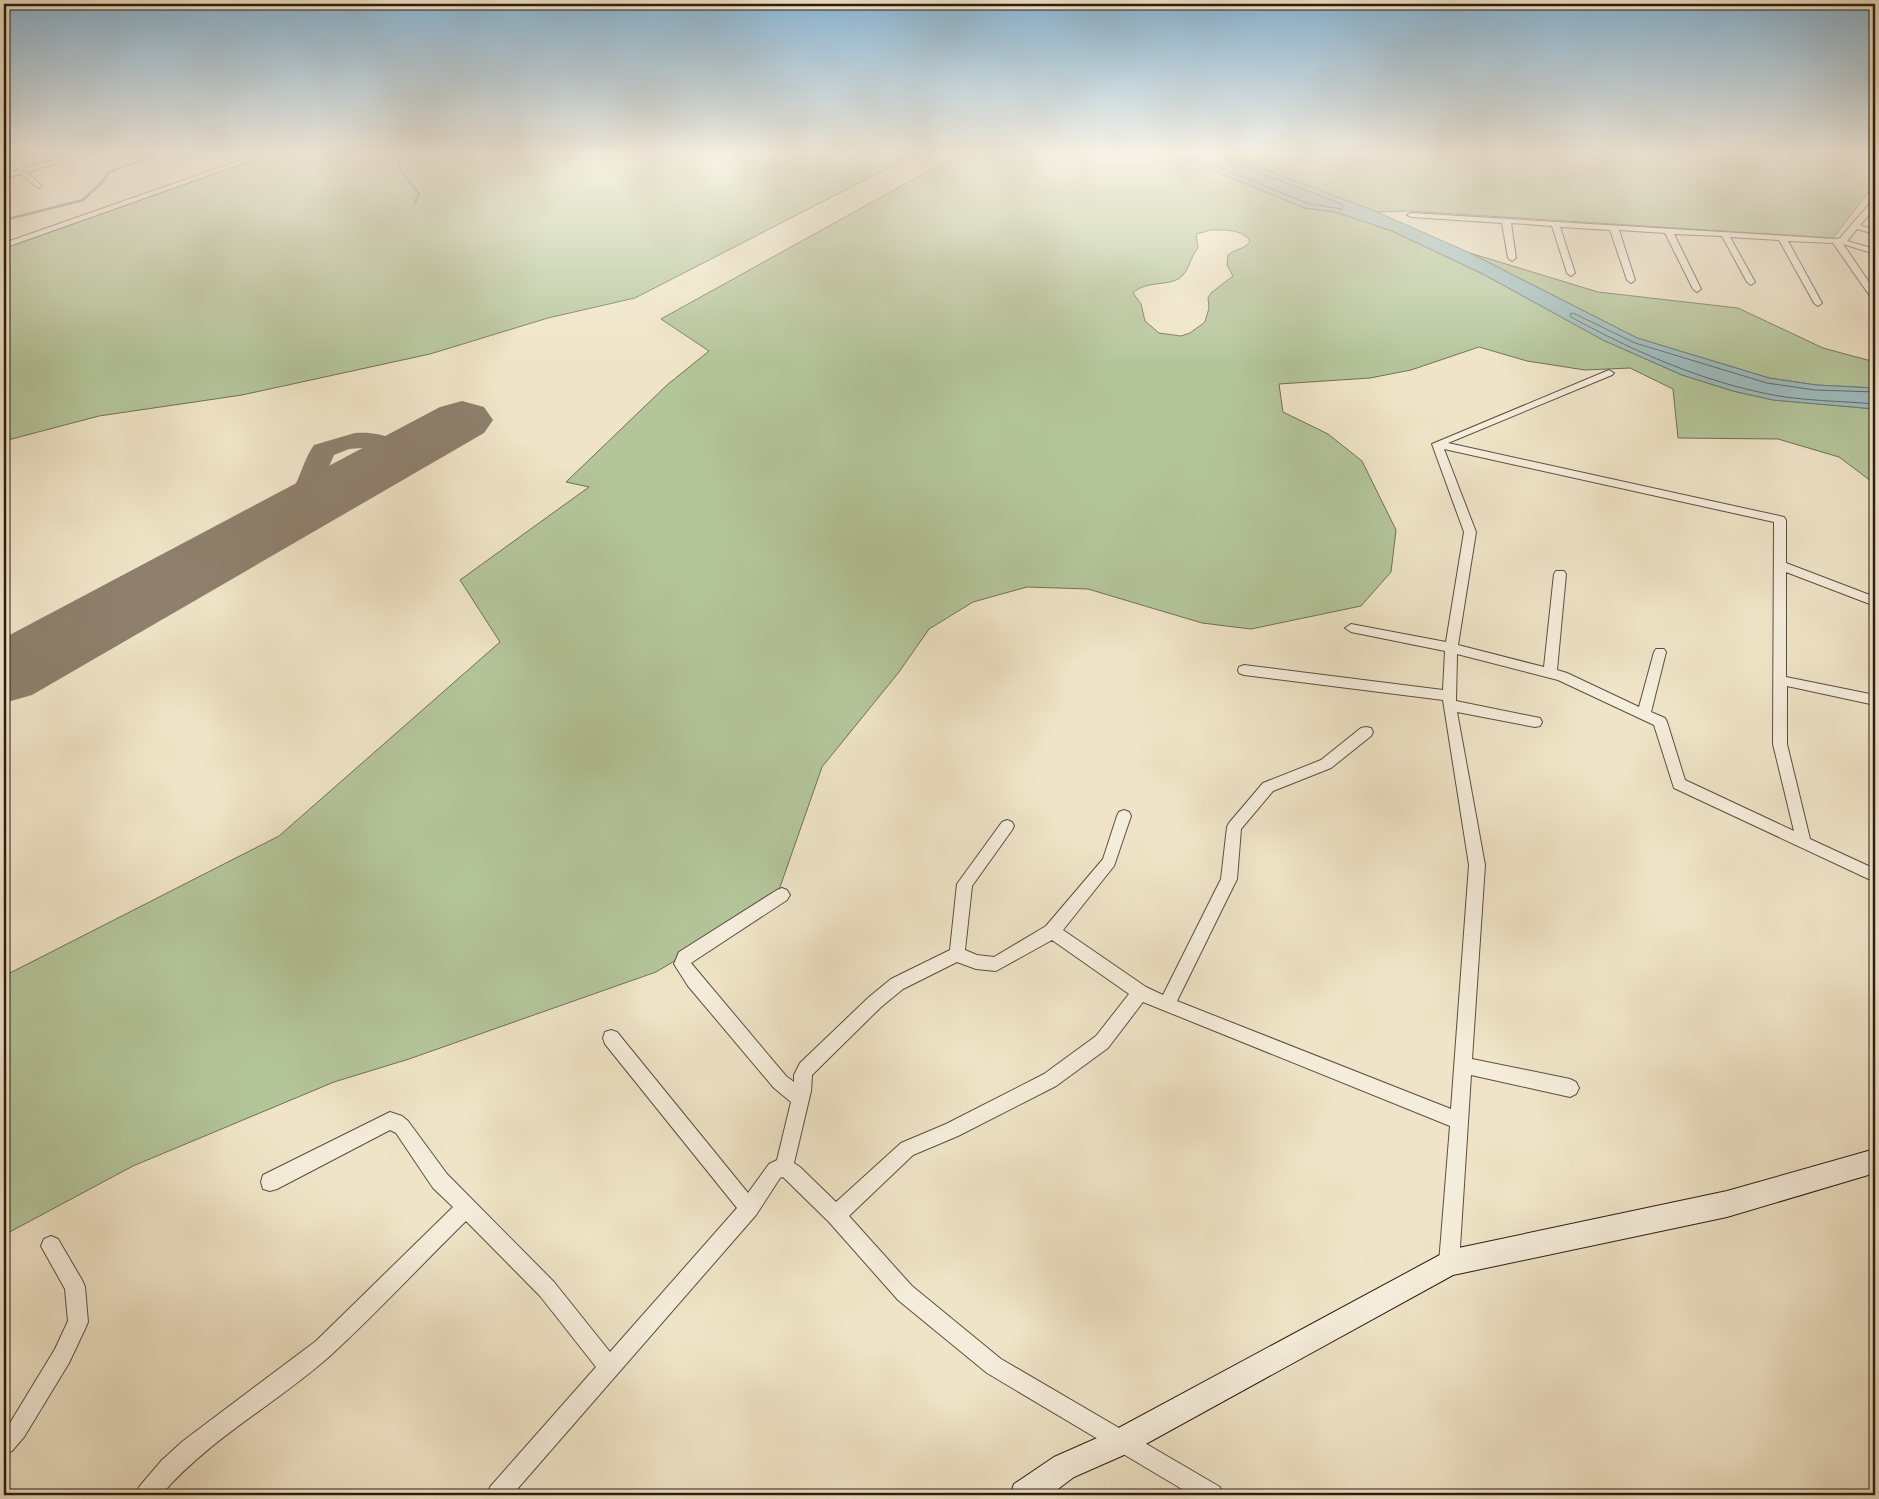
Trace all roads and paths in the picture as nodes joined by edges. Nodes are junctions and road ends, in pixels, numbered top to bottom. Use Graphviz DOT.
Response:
graph roads {
  1 [pos="67,224"];
  2 [pos="1507,224"];
  3 [pos="1555,224"];
  4 [pos="1855,226"];
  5 [pos="1614,228"];
  6 [pos="1670,232"];
  7 [pos="1875,232"];
  8 [pos="1725,235"];
  9 [pos="1783,239"];
  10 [pos="1838,241"];
  11 [pos="4,246"];
  12 [pos="1875,252"];
  13 [pos="1512,258"];
  14 [pos="1571,274"];
  15 [pos="1631,280"];
  16 [pos="1751,282"];
  17 [pos="1697,289"];
  18 [pos="1875,297"];
  19 [pos="1818,303"];
  20 [pos="1609,373"];
  21 [pos="1437,444"];
  22 [pos="1780,565"];
  23 [pos="1560,574"];
  24 [pos="1875,602"];
  25 [pos="1351,628"];
  26 [pos="1451,648"];
  27 [pos="1660,652"];
  28 [pos="1244,670"];
  29 [pos="1550,673"];
  30 [pos="1780,680"];
  31 [pos="1875,700"];
  32 [pos="1449,701"];
  33 [pos="1644,714"];
  34 [pos="1535,722"];
  35 [pos="1366,732"];
  36 [pos="1124,816"];
  37 [pos="1007,826"];
  38 [pos="1804,842"];
  39 [pos="1875,876"];
  40 [pos="782,894"];
  41 [pos="1052,931"];
  42 [pos="957,954"];
  43 [pos="1140,992"];
  44 [pos="1167,1005"];
  45 [pos="611,1038"];
  46 [pos="1463,1065"];
  47 [pos="1570,1088"];
  48 [pos="800,1098"];
  49 [pos="1459,1121"];
  50 [pos="1875,1162"];
  51 [pos="784,1168"];
  52 [pos="270,1182"];
  53 [pos="466,1208"];
  54 [pos="749,1208"];
  55 [pos="836,1215"];
  56 [pos="50,1246"];
  57 [pos="1449,1263"];
  58 [pos="608,1367"];
  59 [pos="1123,1441"];
  60 [pos="4,1443"];
  61 [pos="147,1495"];
  62 [pos="498,1495"];
  63 [pos="1024,1495"];
  64 [pos="1212,1495"];
  1 -- 11 [label="street"];
  2 -- 13 [label="street"];
  3 -- 5 [label="street"];
  3 -- 14 [label="street"];
  4 -- 7 [label="street"];
  4 -- 10 [label="street"];
  5 -- 6 [label="street"];
  5 -- 15 [label="street"];
  6 -- 8 [label="street"];
  6 -- 17 [label="street"];
  8 -- 9 [label="street"];
  8 -- 16 [label="street"];
  9 -- 10 [label="street"];
  9 -- 19 [label="street"];
  10 -- 12 [label="street"];
  10 -- 18 [label="street"];
  20 -- 21 [label="street"];
  21 -- 22 [label="street"];
  21 -- 26 [label="street"];
  22 -- 24 [label="street"];
  22 -- 30 [label="street"];
  23 -- 29 [label="street"];
  25 -- 26 [label="street"];
  26 -- 29 [label="street"];
  26 -- 32 [label="street"];
  27 -- 33 [label="street"];
  28 -- 32 [label="street"];
  29 -- 33 [label="street"];
  30 -- 31 [label="street"];
  30 -- 38 [label="street"];
  32 -- 34 [label="street"];
  32 -- 46 [label="street"];
  33 -- 38 [label="street"];
  35 -- 44 [label="street"];
  36 -- 41 [label="street"];
  37 -- 42 [label="street"];
  38 -- 39 [label="street"];
  40 -- 48 [label="street"];
  41 -- 42 [label="street"];
  41 -- 43 [label="street"];
  42 -- 48 [label="street"];
  43 -- 44 [label="street"];
  43 -- 55 [label="street"];
  44 -- 49 [label="street"];
  45 -- 54 [label="street"];
  46 -- 47 [label="street"];
  46 -- 49 [label="street"];
  48 -- 51 [label="street"];
  49 -- 57 [label="street"];
  50 -- 57 [label="main road"];
  51 -- 54 [label="street"];
  51 -- 55 [label="street"];
  52 -- 53 [label="street"];
  53 -- 58 [label="street"];
  53 -- 61 [label="street"];
  54 -- 58 [label="street"];
  55 -- 59 [label="street"];
  56 -- 60 [label="street"];
  57 -- 59 [label="main road"];
  58 -- 62 [label="street"];
  59 -- 63 [label="main road"];
  59 -- 64 [label="street"];
}
